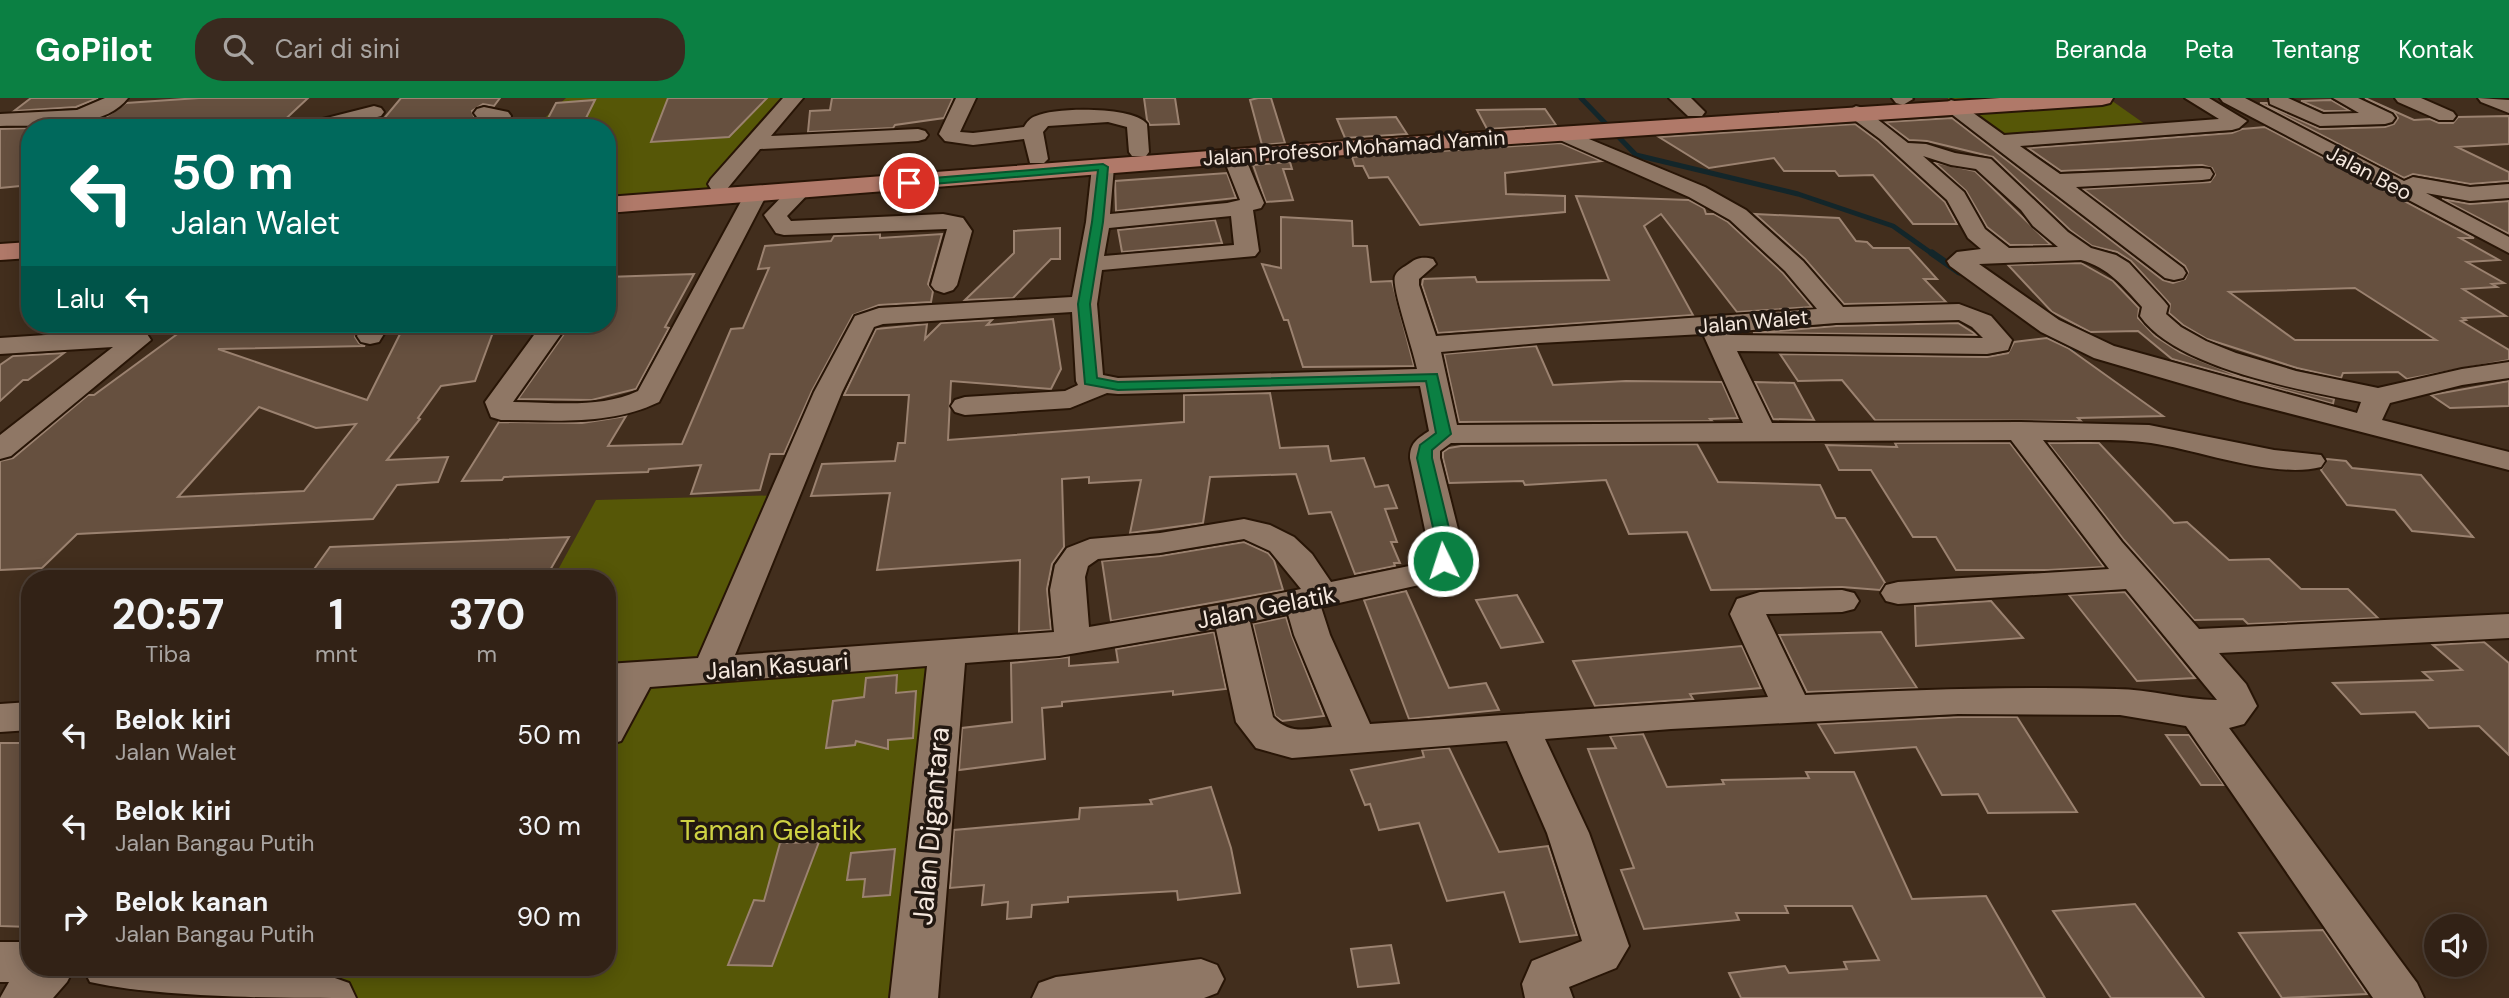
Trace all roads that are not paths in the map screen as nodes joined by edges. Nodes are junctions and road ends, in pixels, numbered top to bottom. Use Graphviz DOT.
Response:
graph roads {
  1 [pos="118,98"];
  2 [pos="793,98"];
  3 [pos="966,98"];
  4 [pos="1908,98"];
  5 [pos="2102,98"];
  6 [pos="2195,98"];
  7 [pos="2230,98"];
  8 [pos="2272,98"];
  9 [pos="2343,98"];
  10 [pos="2405,98"];
  11 [pos="2488,98"];
  12 [pos="1687,105"];
  13 [pos="1840,106"];
  14 [pos="1951,106"];
  15 [pos="2509,107"];
  16 [pos="374,112"];
  17 [pos="2446,116"];
  18 [pos="346,119"];
  19 [pos="0,120"];
  20 [pos="1622,123"];
  21 [pos="1568,129"];
  22 [pos="1033,132"];
  23 [pos="918,135"];
  24 [pos="2000,141"];
  25 [pos="753,143"];
  26 [pos="1903,149"];
  27 [pos="1139,152"];
  28 [pos="1234,157"];
  29 [pos="1037,159"];
  30 [pos="1103,167"];
  31 [pos="2202,174"];
  32 [pos="2054,181"];
  33 [pos="719,184"];
  34 [pos="2389,184"];
  35 [pos="801,190"];
  36 [pos="2509,191"];
  37 [pos="616,192"];
  38 [pos="756,194"];
  39 [pos="616,204"];
  40 [pos="1241,208"];
  41 [pos="1098,222"];
  42 [pos="21,237"];
  43 [pos="0,239"];
  44 [pos="2509,246"];
  45 [pos="21,251"];
  46 [pos="0,252"];
  47 [pos="2082,253"];
  48 [pos="2004,256"];
  49 [pos="1091,264"];
  50 [pos="1424,264"];
  51 [pos="2174,273"];
  52 [pos="944,285"];
  53 [pos="1084,304"];
  54 [pos="1836,315"];
  55 [pos="549,333"];
  56 [pos="1716,334"];
  57 [pos="1426,345"];
  58 [pos="0,346"];
  59 [pos="2509,370"];
  60 [pos="1432,377"];
  61 [pos="1101,385"];
  62 [pos="965,406"];
  63 [pos="2373,411"];
  64 [pos="2020,431"];
  65 [pos="1762,432"];
  66 [pos="1444,434"];
  67 [pos="0,450"];
  68 [pos="2309,461"];
  69 [pos="2509,461"];
  70 [pos="2135,578"];
  71 [pos="1898,593"];
  72 [pos="1312,599"];
  73 [pos="1842,601"];
  74 [pos="1231,615"];
  75 [pos="2509,626"];
  76 [pos="1073,642"];
  77 [pos="2188,642"];
  78 [pos="947,654"];
  79 [pos="711,671"];
  80 [pos="622,676"];
  81 [pos="616,698"];
  82 [pos="1793,709"];
  83 [pos="2199,715"];
  84 [pos="21,717"];
  85 [pos="0,718"];
  86 [pos="1521,728"];
  87 [pos="1357,739"];
  88 [pos="0,962"];
  89 [pos="21,962"];
  90 [pos="44,976"];
  91 [pos="166,976"];
  92 [pos="1201,979"];
  93 [pos="24,998"];
  94 [pos="332,998"];
  95 [pos="914,998"];
  96 [pos="1056,998"];
  97 [pos="1549,998"];
  98 [pos="2400,998"];
  1 -- 19 [label="street"];
  2 -- 25 [label="street"];
  3 -- 22 [label="street"];
  4 -- 13 [label="main road, Jalan Profesor Mohamad Yamin"];
  5 -- 14 [label="main road, Jalan Profesor Mohamad Yamin"];
  6 -- 24 [label="street"];
  7 -- 34 [label="street, Jalan Beo"];
  8 -- 9 [label="street"];
  10 -- 17 [label="street"];
  11 -- 15 [label="street"];
  12 -- 13 [label="main road, Jalan Profesor Mohamad Yamin"];
  12 -- 20 [label="main road, Jalan Profesor Mohamad Yamin"];
  13 -- 14 [label="main road, Jalan Profesor Mohamad Yamin"];
  13 -- 20 [label="main road, Jalan Profesor Mohamad Yamin"];
  13 -- 26 [label="street"];
  14 -- 24 [label="street"];
  16 -- 18 [label="street"];
  20 -- 21 [label="main road, Jalan Profesor Mohamad Yamin"];
  21 -- 27 [label="main road, Jalan Profesor Mohamad Yamin"];
  21 -- 28 [label="main road, Jalan Profesor Mohamad Yamin"];
  21 -- 54 [label="street, Jalan Walet"];
  22 -- 27 [label="street"];
  22 -- 29 [label="street"];
  23 -- 25 [label="street"];
  24 -- 32 [label="street"];
  25 -- 33 [label="street"];
  26 -- 47 [label="street"];
  26 -- 48 [label="street"];
  27 -- 29 [label="main road, Jalan Profesor Mohamad Yamin"];
  28 -- 30 [label="main road, Jalan Profesor Mohamad Yamin"];
  28 -- 40 [label="street"];
  29 -- 33 [label="main road, Jalan Profesor Mohamad Yamin"];
  30 -- 35 [label="main road, Jalan Profesor Mohamad Yamin"];
  30 -- 41 [label="street"];
  31 -- 32 [label="street"];
  32 -- 51 [label="street"];
  33 -- 37 [label="main road, Jalan Profesor Mohamad Yamin"];
  34 -- 36 [label="street"];
  34 -- 44 [label="street, Jalan Beo"];
  35 -- 38 [label="main road, Jalan Profesor Mohamad Yamin"];
  35 -- 52 [label="street"];
  38 -- 39 [label="main road, Jalan Profesor Mohamad Yamin"];
  38 -- 55 [label="street"];
  40 -- 41 [label="street"];
  40 -- 49 [label="street"];
  41 -- 49 [label="street"];
  42 -- 43 [label="main road"];
  45 -- 46 [label="main road"];
  47 -- 48 [label="street"];
  47 -- 63 [label="street"];
  48 -- 63 [label="street"];
  49 -- 53 [label="street"];
  50 -- 57 [label="street"];
  53 -- 61 [label="street"];
  53 -- 79 [label="street"];
  54 -- 56 [label="street, Jalan Walet"];
  54 -- 56 [label="street"];
  56 -- 57 [label="street, Jalan Walet"];
  56 -- 65 [label="street"];
  57 -- 60 [label="street"];
  58 -- 67 [label="street"];
  59 -- 63 [label="street"];
  60 -- 61 [label="street"];
  60 -- 66 [label="street"];
  61 -- 62 [label="street"];
  63 -- 69 [label="street"];
  64 -- 65 [label="street"];
  64 -- 68 [label="street"];
  64 -- 70 [label="street"];
  65 -- 66 [label="street"];
  66 -- 72 [label="street, Jalan Gelatik"];
  70 -- 71 [label="street"];
  70 -- 77 [label="street"];
  72 -- 74 [label="street, Jalan Gelatik"];
  72 -- 76 [label="street"];
  72 -- 87 [label="street"];
  73 -- 82 [label="street"];
  74 -- 76 [label="street, Jalan Gelatik"];
  74 -- 87 [label="street"];
  75 -- 77 [label="street"];
  76 -- 78 [label="street, Jalan Gelatik"];
  77 -- 83 [label="street"];
  78 -- 79 [label="street, Jalan Kasuari"];
  78 -- 95 [label="street, Jalan Digantara"];
  79 -- 80 [label="street, Jalan Kasuari"];
  80 -- 81 [label="street"];
  82 -- 83 [label="street"];
  82 -- 86 [label="street"];
  83 -- 98 [label="street"];
  84 -- 85 [label="street"];
  86 -- 87 [label="street"];
  86 -- 97 [label="street"];
  88 -- 89 [label="street"];
  90 -- 93 [label="street"];
  91 -- 94 [label="street"];
  92 -- 96 [label="street"];
}
